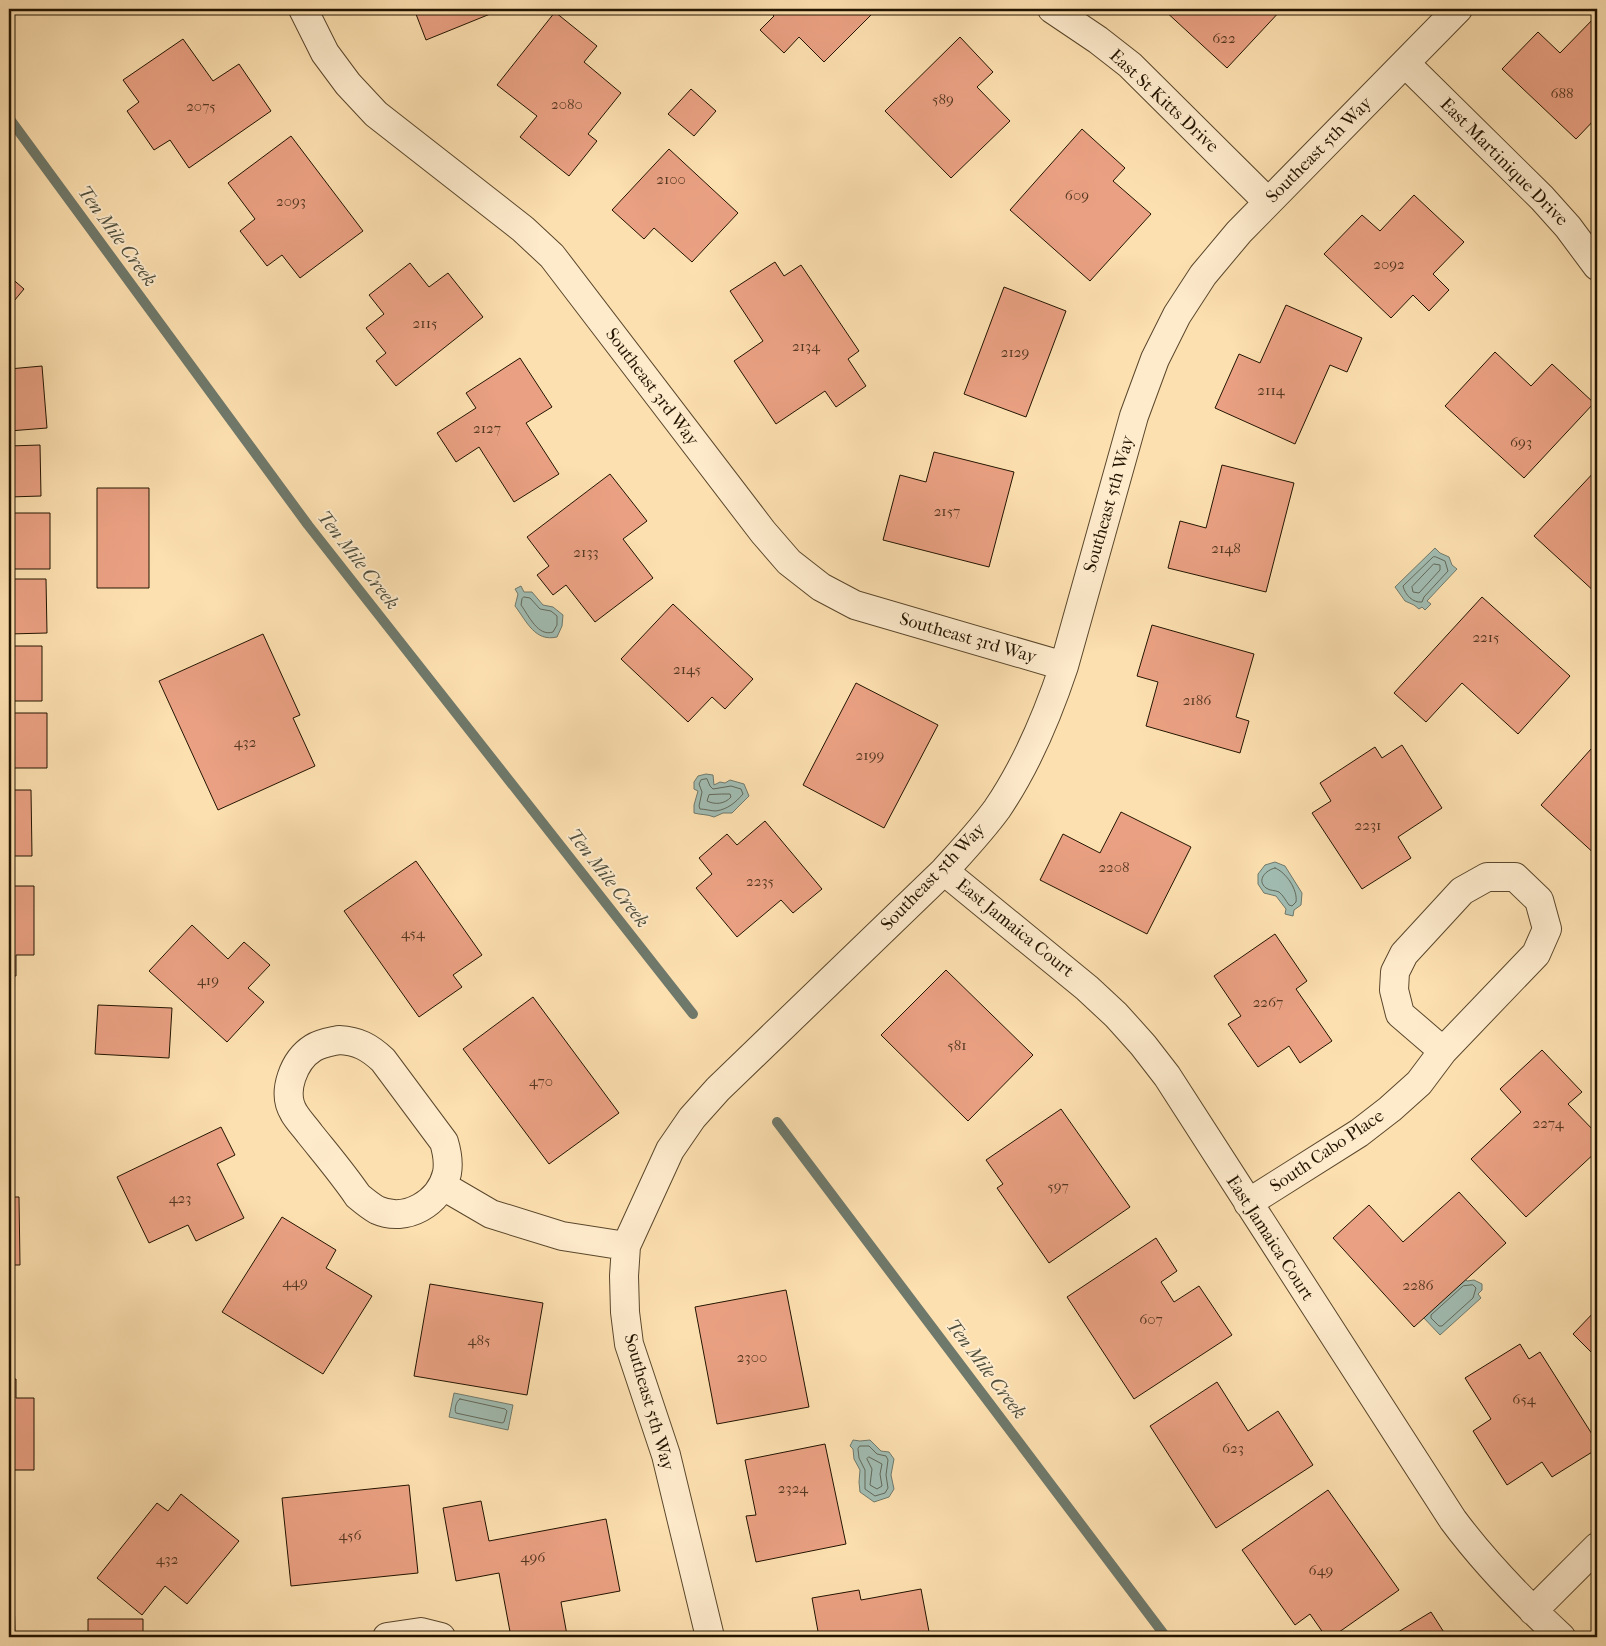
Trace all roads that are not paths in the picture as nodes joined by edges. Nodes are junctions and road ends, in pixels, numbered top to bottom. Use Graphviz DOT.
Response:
graph roads {
  1 [pos="303,9"];
  2 [pos="1052,9"];
  3 [pos="1458,9"];
  4 [pos="1404,63"];
  5 [pos="1268,202"];
  6 [pos="1597,266"];
  7 [pos="1064,666"];
  8 [pos="944,871"];
  9 [pos="1443,1051"];
  10 [pos="443,1186"];
  11 [pos="1248,1203"];
  12 [pos="626,1246"];
  13 [pos="1597,1547"];
  14 [pos="1532,1611"];
  15 [pos="387,1637"];
  16 [pos="441,1637"];
  17 [pos="710,1637"];
  18 [pos="1561,1637"];
  1 -- 7 [label="street, Southeast 3rd Way"];
  2 -- 5 [label="street, East St Kitts Drive"];
  3 -- 4 [label="street, Southeast 5th Way"];
  4 -- 5 [label="street, Southeast 5th Way"];
  4 -- 6 [label="street, East Martinique Drive"];
  5 -- 7 [label="street, Southeast 5th Way"];
  7 -- 8 [label="street, Southeast 5th Way"];
  8 -- 11 [label="street, East Jamaica Court"];
  8 -- 12 [label="street, Southeast 5th Way"];
  9 -- 9 [label="street, South Cabo Place"];
  9 -- 11 [label="street, South Cabo Place"];
  10 -- 10 [label="street"];
  10 -- 12 [label="street"];
  11 -- 14 [label="street, East Jamaica Court"];
  12 -- 17 [label="street, Southeast 5th Way"];
  13 -- 14 [label="street"];
  14 -- 18 [label="street, East Jamaica Court"];
  15 -- 16 [label="street"];
}
